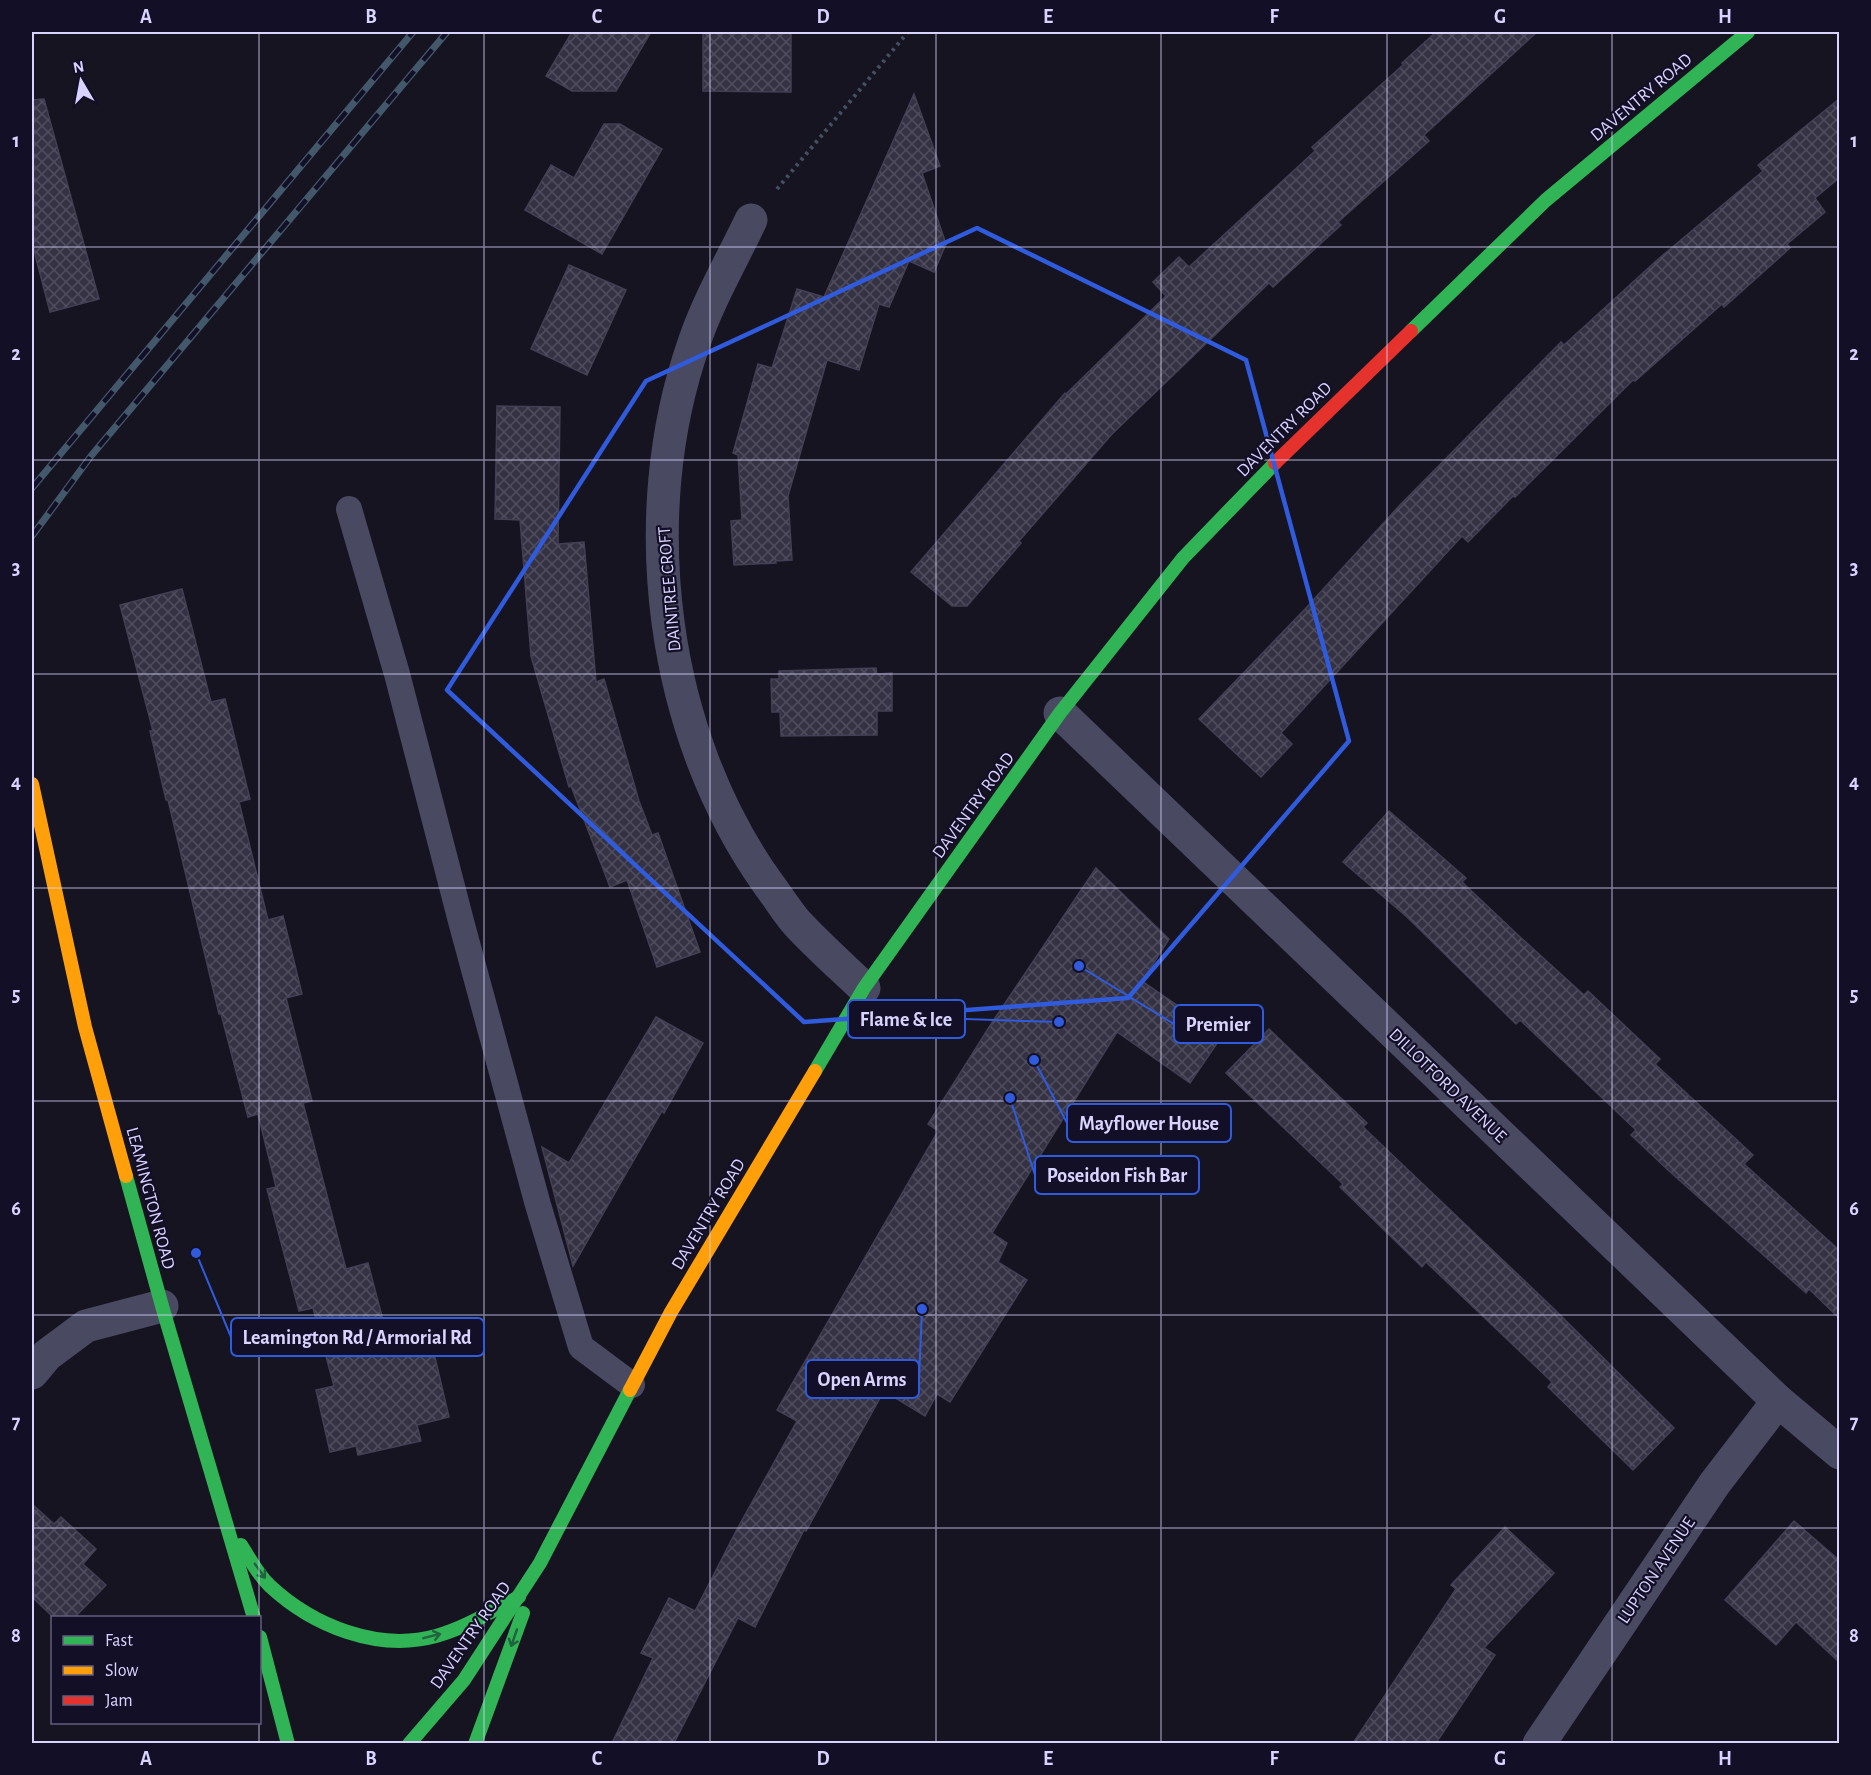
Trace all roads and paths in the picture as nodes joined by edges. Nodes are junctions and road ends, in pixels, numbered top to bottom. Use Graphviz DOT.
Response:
graph roads {
  1 [pos="908,32"];
  2 [pos="1748,32"];
  3 [pos="752,220"];
  4 [pos="349,509"];
  5 [pos="1060,713"];
  6 [pos="32,784"];
  7 [pos="864,988"];
  8 [pos="162,1306"];
  9 [pos="32,1373"];
  10 [pos="632,1385"];
  11 [pos="1779,1401"];
  12 [pos="1839,1452"];
  13 [pos="225,1524"];
  14 [pos="540,1563"];
  15 [pos="519,1597"];
  16 [pos="254,1616"];
  17 [pos="261,1641"];
  18 [pos="288,1743"];
  19 [pos="409,1743"];
  20 [pos="475,1743"];
  21 [pos="1539,1743"];
  1 -- 3 [label="path"];
  2 -- 5 [label="street, DAVENTRY ROAD"];
  3 -- 7 [label="street, DAINTREE CROFT"];
  4 -- 10 [label="lane"];
  5 -- 7 [label="street, DAVENTRY ROAD"];
  5 -- 11 [label="street, DILLOTFORD AVENUE"];
  6 -- 8 [label="street, LEAMINGTON ROAD"];
  7 -- 10 [label="street, DAVENTRY ROAD"];
  8 -- 9 [label="street"];
  8 -- 13 [label="street, LEAMINGTON ROAD"];
  10 -- 14 [label="street, DAVENTRY ROAD"];
  11 -- 12 [label="street, DILLOTFORD AVENUE"];
  11 -- 21 [label="street, LUPTON AVENUE"];
  13 -- 15 [label="street, one-way"];
  13 -- 16 [label="street, LEAMINGTON ROAD"];
  14 -- 15 [label="street, DAVENTRY ROAD"];
  14 -- 20 [label="street, one-way"];
  15 -- 19 [label="street, DAVENTRY ROAD"];
  17 -- 18 [label="street"];
}
